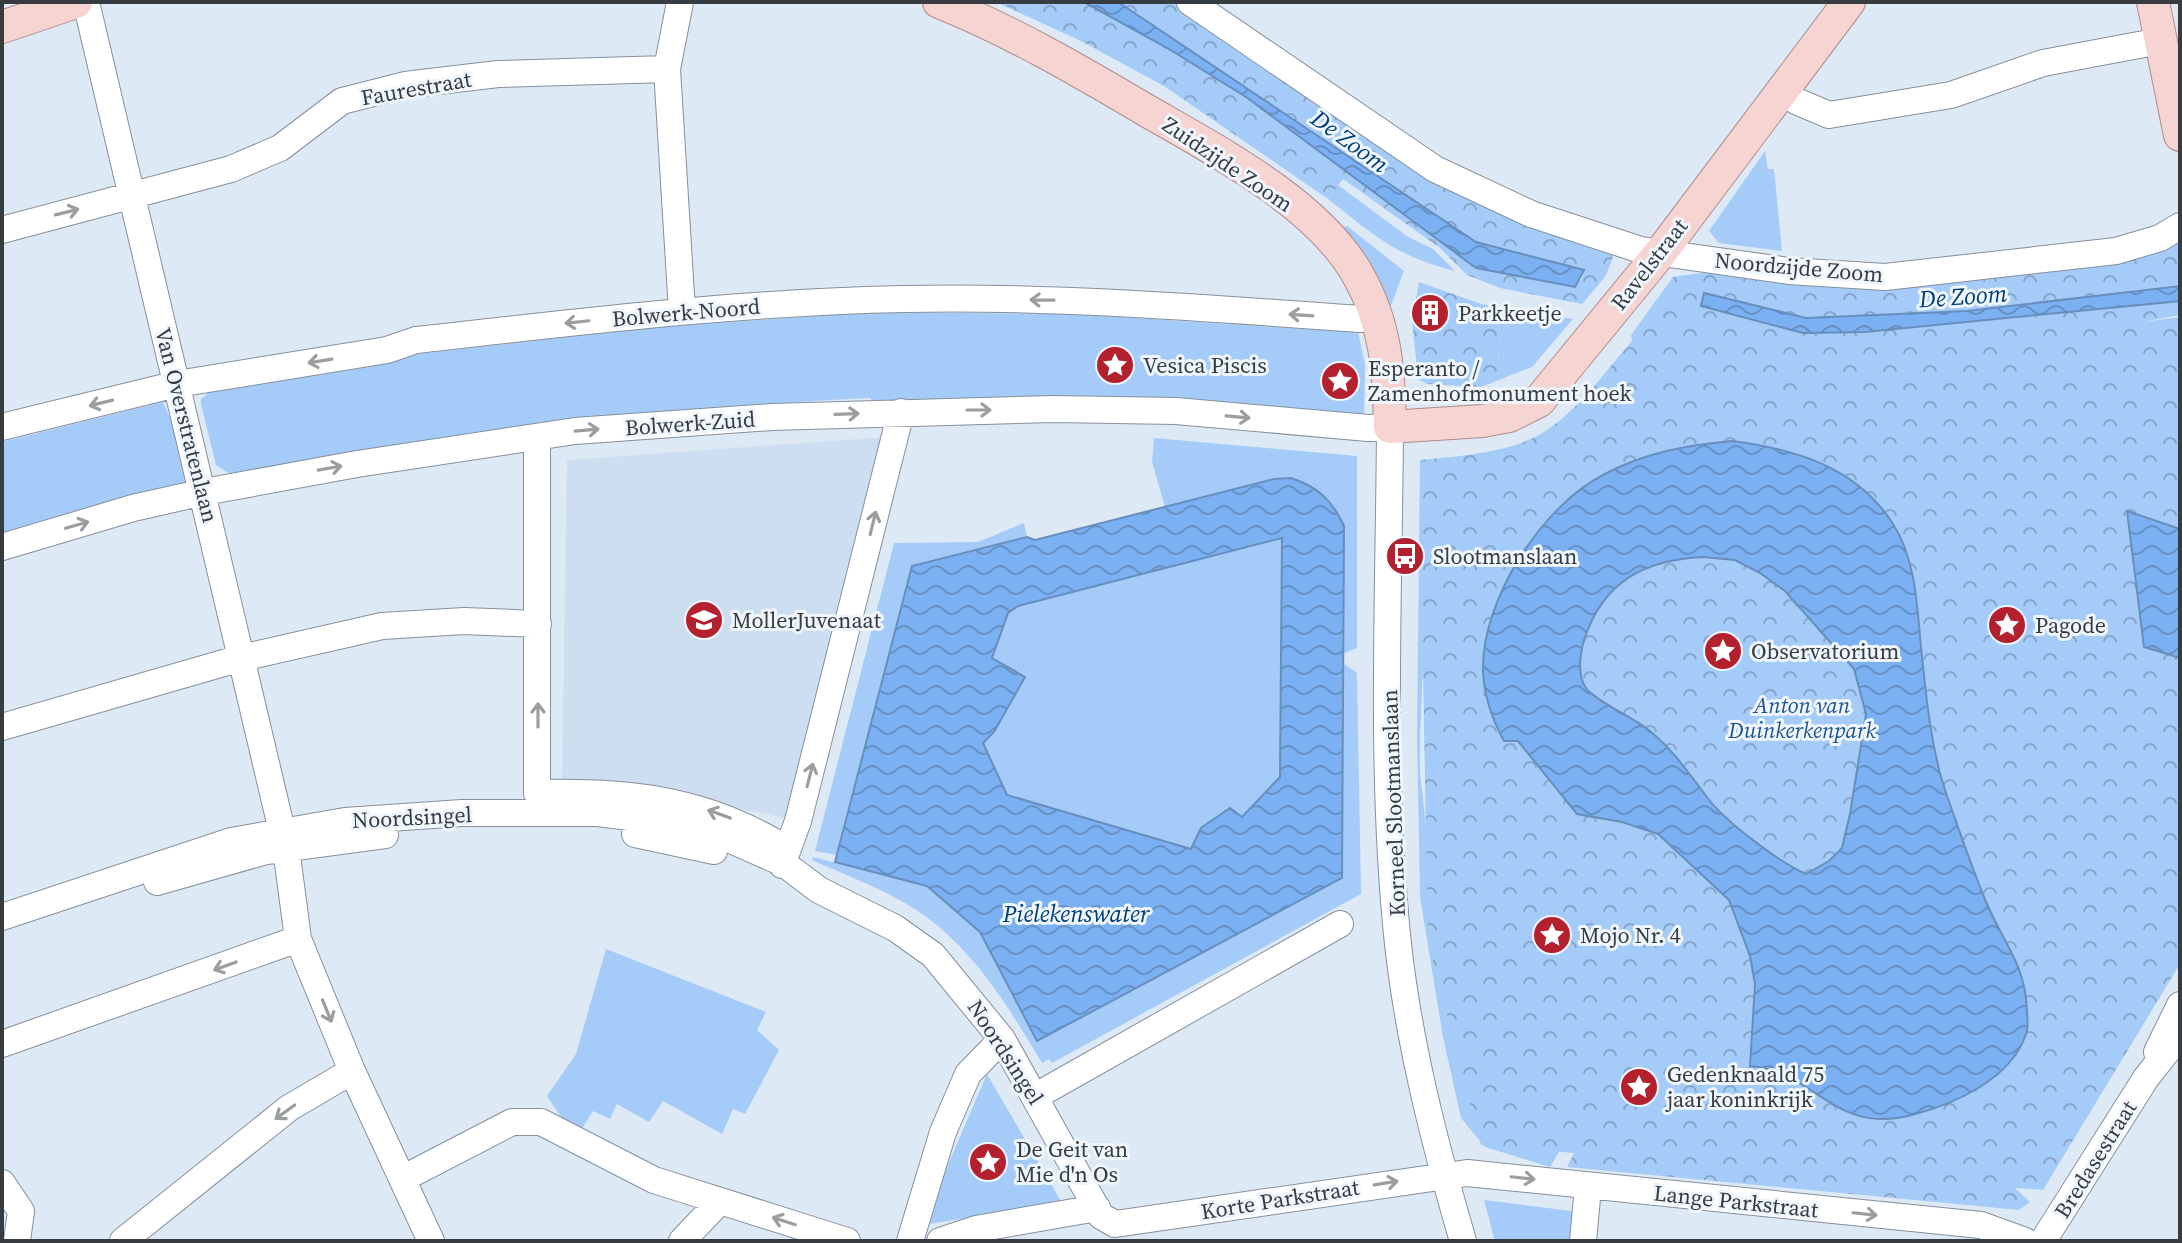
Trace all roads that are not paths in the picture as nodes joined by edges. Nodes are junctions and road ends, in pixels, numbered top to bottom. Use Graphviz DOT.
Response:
graph roads {
  1 [pos="76,2"];
  2 [pos="86,2"];
  3 [pos="680,2"];
  4 [pos="939,2"];
  5 [pos="1190,2"];
  6 [pos="1849,2"];
  7 [pos="2153,2"];
  8 [pos="2,27"];
  9 [pos="2160,41"];
  10 [pos="667,69"];
  11 [pos="1796,101"];
  12 [pos="2180,135"];
  13 [pos="133,196"];
  14 [pos="2180,226"];
  15 [pos="2,230"];
  16 [pos="1661,252"];
  17 [pos="682,311"];
  18 [pos="1379,318"];
  19 [pos="177,384"];
  20 [pos="901,412"];
  21 [pos="2,427"];
  22 [pos="1390,427"];
  23 [pos="537,438"];
  24 [pos="204,492"];
  25 [pos="2,547"];
  26 [pos="538,624"];
  27 [pos="241,658"];
  28 [pos="2,727"];
  29 [pos="284,839"];
  30 [pos="782,864"];
  31 [pos="2,917"];
  32 [pos="1340,924"];
  33 [pos="2,936"];
  34 [pos="298,939"];
  35 [pos="2180,1005"];
  36 [pos="2180,1035"];
  37 [pos="1002,1039"];
  38 [pos="2,1044"];
  39 [pos="352,1071"];
  40 [pos="2146,1078"];
  41 [pos="1036,1096"];
  42 [pos="1445,1175"];
  43 [pos="402,1179"];
  44 [pos="2,1183"];
  45 [pos="1588,1187"];
  46 [pos="720,1201"];
  47 [pos="1112,1224"];
  48 [pos="978,1235"];
  49 [pos="17,1241"];
  50 [pos="123,1241"];
  51 [pos="431,1241"];
  52 [pos="682,1241"];
  53 [pos="847,1241"];
  54 [pos="910,1241"];
  55 [pos="940,1241"];
  56 [pos="1463,1241"];
  57 [pos="1583,1241"];
  58 [pos="2025,1241"];
  59 [pos="2043,1241"];
  1 -- 8 [label="main road"];
  2 -- 13 [label="street, Van Overstratenlaan"];
  3 -- 10 [label="street"];
  4 -- 18 [label="main road, Zuidzijde Zoom"];
  5 -- 16 [label="street, Noordzijde Zoom"];
  6 -- 16 [label="main road, Ravelstraat"];
  7 -- 9 [label="main road"];
  9 -- 11 [label="street"];
  9 -- 12 [label="main road"];
  10 -- 13 [label="street, Faurestraat"];
  10 -- 17 [label="street"];
  15 -- 13 [label="street, Faurestraat, one-way"];
  13 -- 19 [label="street, Van Overstratenlaan"];
  14 -- 16 [label="street, Noordzijde Zoom"];
  16 -- 22 [label="main road, Ravelstraat"];
  18 -- 17 [label="street, Bolwerk-Noord, one-way"];
  17 -- 19 [label="street, Bolwerk-Noord, one-way"];
  18 -- 22 [label="main road, Zuidzijde Zoom"];
  19 -- 21 [label="street, Bolwerk-Noord, one-way"];
  19 -- 24 [label="street, Van Overstratenlaan"];
  20 -- 22 [label="street, Bolwerk-Zuid, one-way"];
  23 -- 20 [label="street, Bolwerk-Zuid, one-way"];
  30 -- 20 [label="street, one-way"];
  22 -- 42 [label="street, Korneel Slootmanslaan"];
  24 -- 23 [label="street, Bolwerk-Zuid, one-way"];
  23 -- 26 [label="street"];
  25 -- 24 [label="street, Bolwerk-Zuid, one-way"];
  24 -- 27 [label="street, Van Overstratenlaan"];
  26 -- 27 [label="street"];
  30 -- 26 [label="street, Noordsingel, one-way"];
  27 -- 28 [label="street"];
  27 -- 29 [label="street, Van Overstratenlaan"];
  29 -- 30 [label="street, Noordsingel"];
  29 -- 31 [label="street, Noordsingel"];
  29 -- 33 [label="street, Noordsingel"];
  29 -- 34 [label="street, Van Overstratenlaan"];
  30 -- 37 [label="street, Noordsingel"];
  32 -- 41 [label="street"];
  34 -- 38 [label="street, one-way"];
  34 -- 39 [label="street, Van Overstratenlaan, one-way"];
  35 -- 40 [label="street, Bredasestraat"];
  36 -- 40 [label="street, Bredasestraat"];
  37 -- 41 [label="street, Noordsingel"];
  37 -- 54 [label="street"];
  39 -- 43 [label="street, Van Overstratenlaan"];
  39 -- 50 [label="street, one-way"];
  40 -- 59 [label="street, Bredasestraat"];
  41 -- 47 [label="street, Noordsingel"];
  42 -- 45 [label="street, Lange Parkstraat, one-way"];
  47 -- 42 [label="street, Korte Parkstraat, one-way"];
  42 -- 56 [label="street, Korneel Slootmanslaan"];
  43 -- 46 [label="street"];
  43 -- 51 [label="street, Van Overstratenlaan"];
  44 -- 49 [label="street"];
  45 -- 57 [label="street"];
  45 -- 58 [label="street, Lange Parkstraat, one-way"];
  46 -- 52 [label="street"];
  53 -- 46 [label="street, one-way"];
  47 -- 48 [label="street, Korte Parkstraat"];
  48 -- 55 [label="street, Korte Parkstraat"];
}
